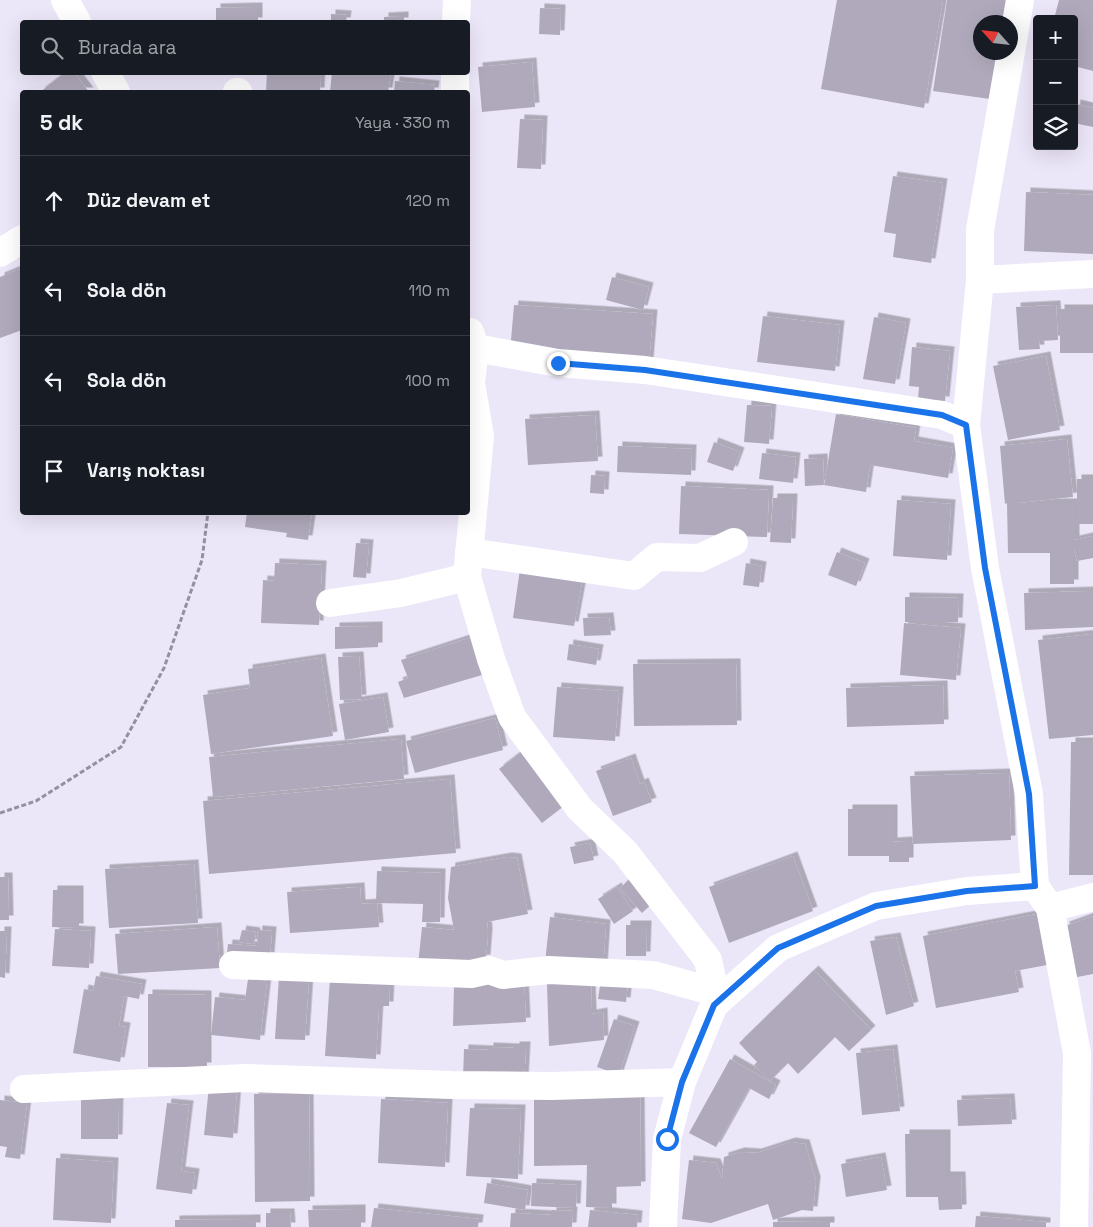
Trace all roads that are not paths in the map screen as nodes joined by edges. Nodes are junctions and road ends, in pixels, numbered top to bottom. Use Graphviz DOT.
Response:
graph roads {
  1 [pos="65,0"];
  2 [pos="457,0"];
  3 [pos="1020,0"];
  4 [pos="76,20"];
  5 [pos="456,20"];
  6 [pos="107,75"];
  7 [pos="455,75"];
  8 [pos="115,90"];
  9 [pos="455,90"];
  10 [pos="20,240"];
  11 [pos="0,253"];
  12 [pos="1093,274"];
  13 [pos="980,280"];
  14 [pos="470,338"];
  15 [pos="966,425"];
  16 [pos="734,542"];
  17 [pos="468,565"];
  18 [pos="330,603"];
  19 [pos="1043,897"];
  20 [pos="1093,897"];
  21 [pos="233,965"];
  22 [pos="714,998"];
  23 [pos="682,1082"];
  24 [pos="24,1089"];
  25 [pos="663,1227"];
  26 [pos="1074,1227"];
  1 -- 4 [label="street"];
  2 -- 5 [label="street"];
  3 -- 13 [label="street"];
  6 -- 8 [label="street"];
  7 -- 9 [label="street"];
  10 -- 11 [label="street"];
  12 -- 13 [label="street"];
  13 -- 15 [label="street"];
  14 -- 15 [label="street"];
  14 -- 17 [label="street"];
  15 -- 19 [label="street"];
  16 -- 17 [label="street"];
  17 -- 18 [label="street"];
  17 -- 22 [label="street"];
  19 -- 20 [label="street"];
  19 -- 22 [label="street"];
  19 -- 26 [label="street"];
  21 -- 22 [label="street"];
  22 -- 23 [label="street"];
  23 -- 24 [label="street"];
  23 -- 25 [label="street"];
}
